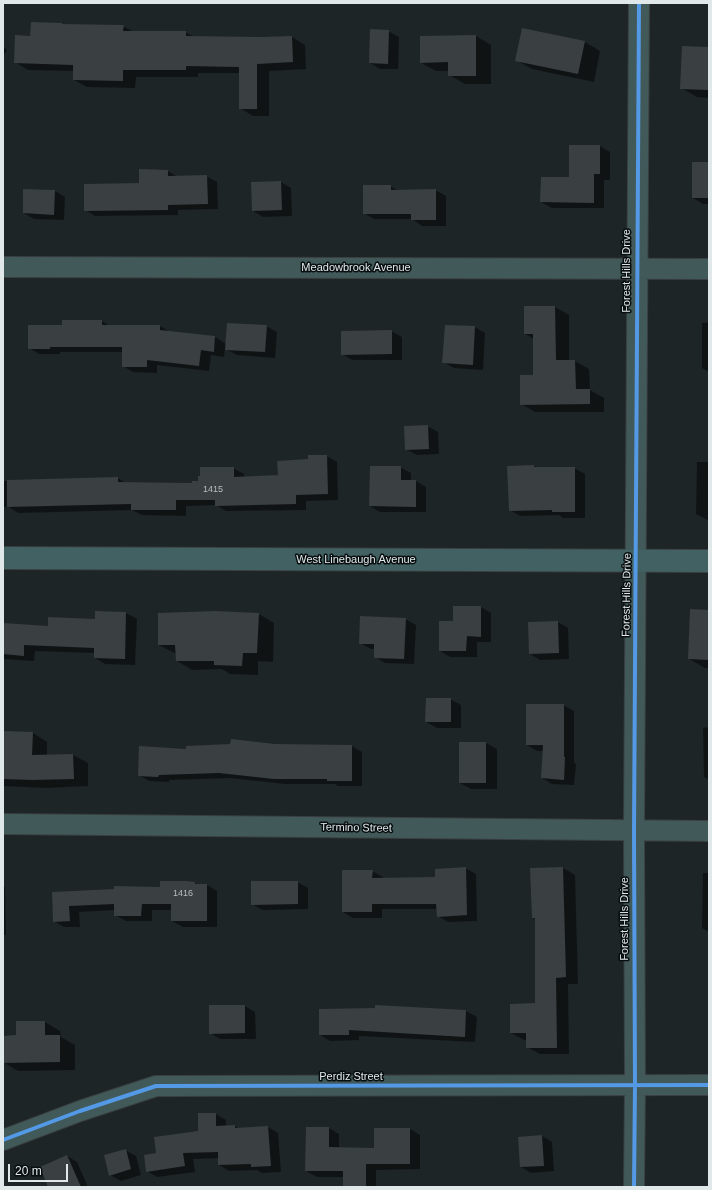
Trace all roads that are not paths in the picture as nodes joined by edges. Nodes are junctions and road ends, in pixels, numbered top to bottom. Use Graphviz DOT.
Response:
graph roads {
  1 [pos="639,3"];
  2 [pos="3,267"];
  3 [pos="636,269"];
  4 [pos="709,269"];
  5 [pos="3,558"];
  6 [pos="636,561"];
  7 [pos="709,562"];
  8 [pos="3,824"];
  9 [pos="634,831"];
  10 [pos="709,832"];
  11 [pos="635,1085"];
  12 [pos="709,1085"];
  13 [pos="3,1140"];
  14 [pos="634,1187"];
  1 -- 3 [label="street, Forest Hills Drive"];
  2 -- 3 [label="street, Meadowbrook Avenue"];
  3 -- 4 [label="street, Meadowbrook Avenue"];
  3 -- 6 [label="street, Forest Hills Drive"];
  5 -- 6 [label="street, West Linebaugh Avenue"];
  6 -- 7 [label="street, West Linebaugh Avenue"];
  6 -- 9 [label="street, Forest Hills Drive"];
  8 -- 9 [label="street, Termino Street"];
  9 -- 10 [label="street, Termino Street"];
  9 -- 11 [label="street, Forest Hills Drive"];
  11 -- 12 [label="street, Perdiz Street"];
  11 -- 13 [label="street, Perdiz Street"];
  11 -- 14 [label="street, Forest Hills Drive"];
}
